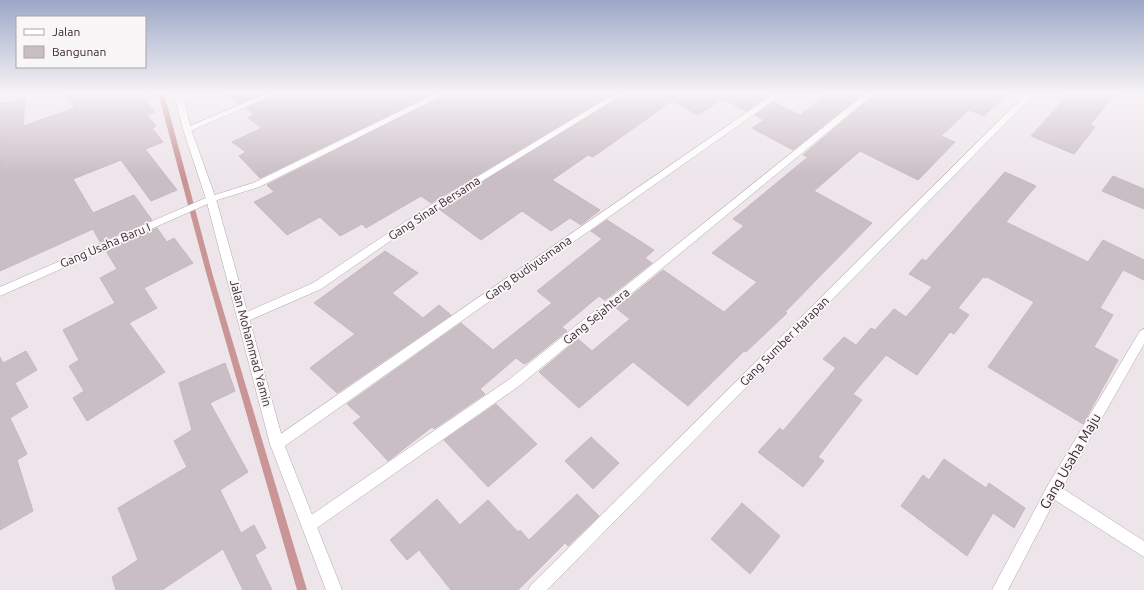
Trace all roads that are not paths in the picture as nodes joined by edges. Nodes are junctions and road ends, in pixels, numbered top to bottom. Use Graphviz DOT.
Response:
graph roads {
  1 [pos="186,121"];
  2 [pos="206,121"];
  3 [pos="386,121"];
  4 [pos="576,121"];
  5 [pos="741,121"];
  6 [pos="837,121"];
  7 [pos="1004,121"];
  8 [pos="187,128"];
  9 [pos="211,199"];
  10 [pos="0,292"];
  11 [pos="244,318"];
  12 [pos="1142,342"];
  13 [pos="277,444"];
  14 [pos="1052,490"];
  15 [pos="309,525"];
  16 [pos="1144,550"];
  17 [pos="334,590"];
  18 [pos="536,590"];
  19 [pos="1000,590"];
  1 -- 8 [label="street, Jalan Mohammad Yamin"];
  2 -- 8 [label="street"];
  3 -- 9 [label="street, Gang Usaha Baru I"];
  4 -- 11 [label="street, Gang Sinar Bersama"];
  5 -- 13 [label="street, Gang Budiyusmana"];
  6 -- 15 [label="street, Gang Sejahtera"];
  7 -- 18 [label="street, Gang Sumber Harapan"];
  8 -- 9 [label="street, Jalan Mohammad Yamin"];
  9 -- 10 [label="street, Gang Usaha Baru I"];
  9 -- 11 [label="street, Jalan Mohammad Yamin"];
  11 -- 13 [label="street, Jalan Mohammad Yamin"];
  12 -- 14 [label="street, Gang Usaha Maju"];
  13 -- 15 [label="street, Jalan Mohammad Yamin"];
  14 -- 16 [label="street"];
  14 -- 19 [label="street, Gang Usaha Maju"];
  15 -- 17 [label="street, Jalan Mohammad Yamin"];
}
